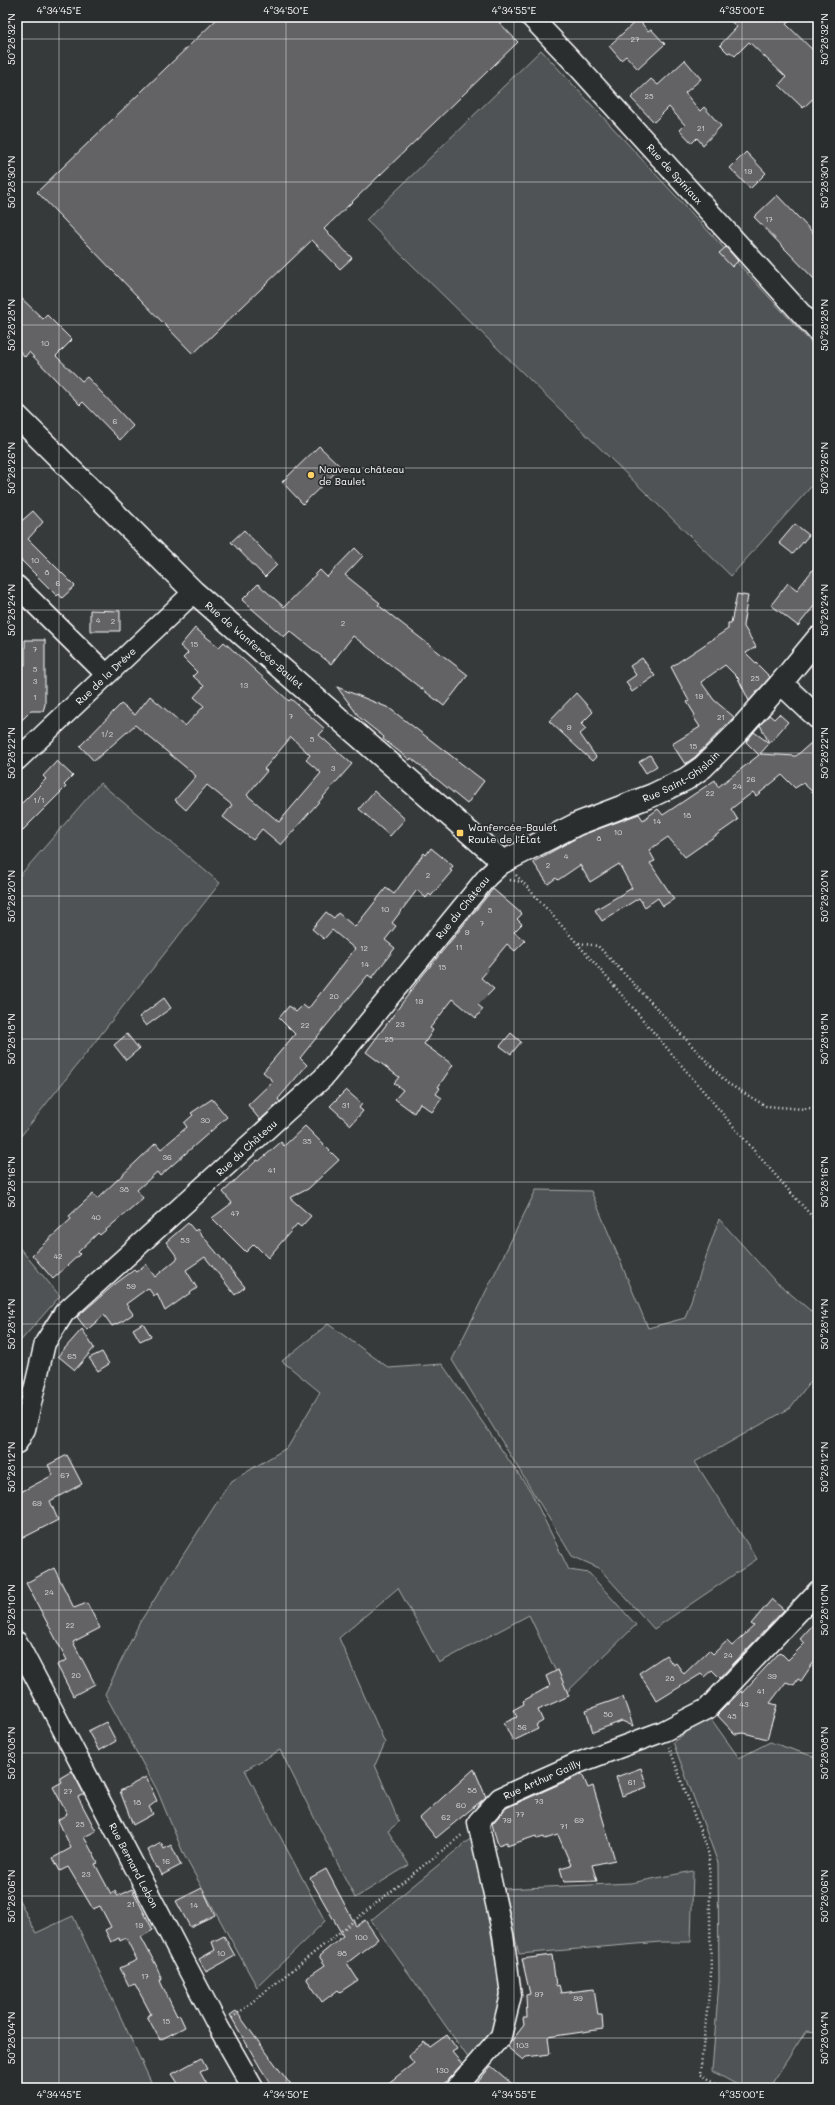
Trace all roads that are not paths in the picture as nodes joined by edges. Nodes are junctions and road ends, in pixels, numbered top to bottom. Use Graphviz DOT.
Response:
graph roads {
  1 [pos="531,17"];
  2 [pos="818,332"];
  3 [pos="17,416"];
  4 [pos="17,586"];
  5 [pos="194,592"];
  6 [pos="818,638"];
  7 [pos="106,674"];
  8 [pos="781,684"];
  9 [pos="818,718"];
  10 [pos="17,760"];
  11 [pos="503,862"];
  12 [pos="17,1443"];
  13 [pos="818,1591"];
  14 [pos="17,1642"];
  15 [pos="253,2088"];
  16 [pos="456,2088"];
  1 -- 2 [label="street, Rue de Spiniaux"];
  3 -- 5 [label="main road, Rue de Wanfercée-Baulet"];
  4 -- 7 [label="street"];
  5 -- 7 [label="street, Rue de la Drève"];
  5 -- 11 [label="main road, Rue de Wanfercée-Baulet"];
  6 -- 8 [label="main road, Rue Saint-Ghislain"];
  7 -- 10 [label="street, Rue de la Drève"];
  8 -- 9 [label="main road"];
  8 -- 11 [label="main road, Rue Saint-Ghislain"];
  11 -- 12 [label="street, Rue du Château"];
  13 -- 16 [label="street, Rue Arthur Gailly"];
  14 -- 15 [label="street, Rue Bernard Lebon"];
}
